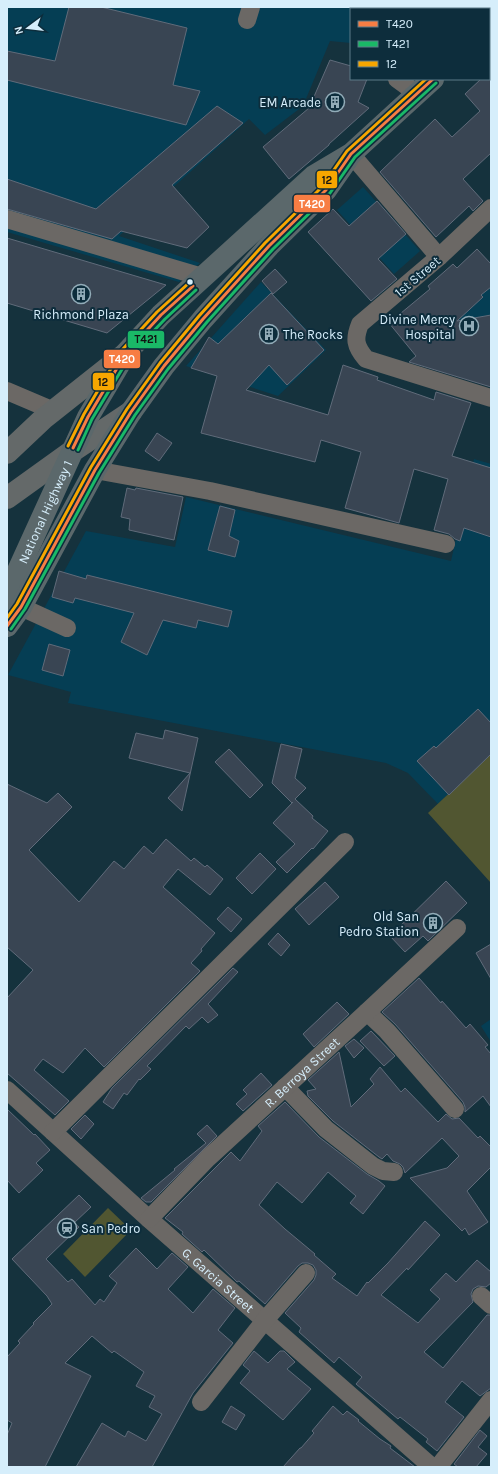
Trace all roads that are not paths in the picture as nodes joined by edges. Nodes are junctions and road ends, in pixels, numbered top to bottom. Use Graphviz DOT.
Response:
graph roads {
  1 [pos="398,80"];
  2 [pos="432,80"];
  3 [pos="415,96"];
  4 [pos="351,154"];
  5 [pos="491,208"];
  6 [pos="7,219"];
  7 [pos="439,257"];
  8 [pos="202,277"];
  9 [pos="126,353"];
  10 [pos="7,391"];
  11 [pos="491,398"];
  12 [pos="54,411"];
  13 [pos="131,412"];
  14 [pos="71,452"];
  15 [pos="7,453"];
  16 [pos="95,470"];
  17 [pos="7,498"];
  18 [pos="446,544"];
  19 [pos="12,593"];
  20 [pos="7,626"];
  21 [pos="67,628"];
  22 [pos="345,842"];
  23 [pos="456,928"];
  24 [pos="367,1012"];
  25 [pos="285,1087"];
  26 [pos="7,1090"];
  27 [pos="455,1109"];
  28 [pos="53,1132"];
  29 [pos="394,1172"];
  30 [pos="149,1219"];
  31 [pos="306,1273"];
  32 [pos="265,1320"];
  33 [pos="491,1400"];
  34 [pos="201,1402"];
  35 [pos="432,1467"];
  36 [pos="438,1467"];
  1 -- 3 [label="street"];
  2 -- 3 [label="highway, National Highway 1"];
  3 -- 4 [label="highway, National Highway 1"];
  4 -- 7 [label="street"];
  4 -- 8 [label="highway, National Highway 1"];
  4 -- 13 [label="highway, National Highway 1"];
  5 -- 7 [label="street, 1st Street"];
  6 -- 8 [label="street"];
  7 -- 11 [label="street, 1st Street"];
  8 -- 9 [label="highway, National Highway 1"];
  9 -- 12 [label="main road"];
  9 -- 14 [label="highway, National Highway 1"];
  10 -- 12 [label="street"];
  12 -- 15 [label="main road"];
  13 -- 14 [label="main road"];
  13 -- 16 [label="highway, National Highway 1"];
  14 -- 17 [label="main road"];
  14 -- 19 [label="highway, National Highway 1"];
  16 -- 18 [label="street"];
  16 -- 19 [label="highway, National Highway 1"];
  19 -- 20 [label="highway, National Highway 1"];
  19 -- 21 [label="street"];
  22 -- 28 [label="street"];
  23 -- 24 [label="street, R. Berroya Street"];
  24 -- 25 [label="street, R. Berroya Street"];
  24 -- 27 [label="street"];
  25 -- 29 [label="street"];
  25 -- 30 [label="street, R. Berroya Street"];
  26 -- 28 [label="street, G. Garcia Street"];
  28 -- 30 [label="street, G. Garcia Street"];
  30 -- 32 [label="street, G. Garcia Street"];
  31 -- 32 [label="street"];
  32 -- 34 [label="street"];
  32 -- 35 [label="street, G. Garcia Street"];
  33 -- 36 [label="street"];
}
